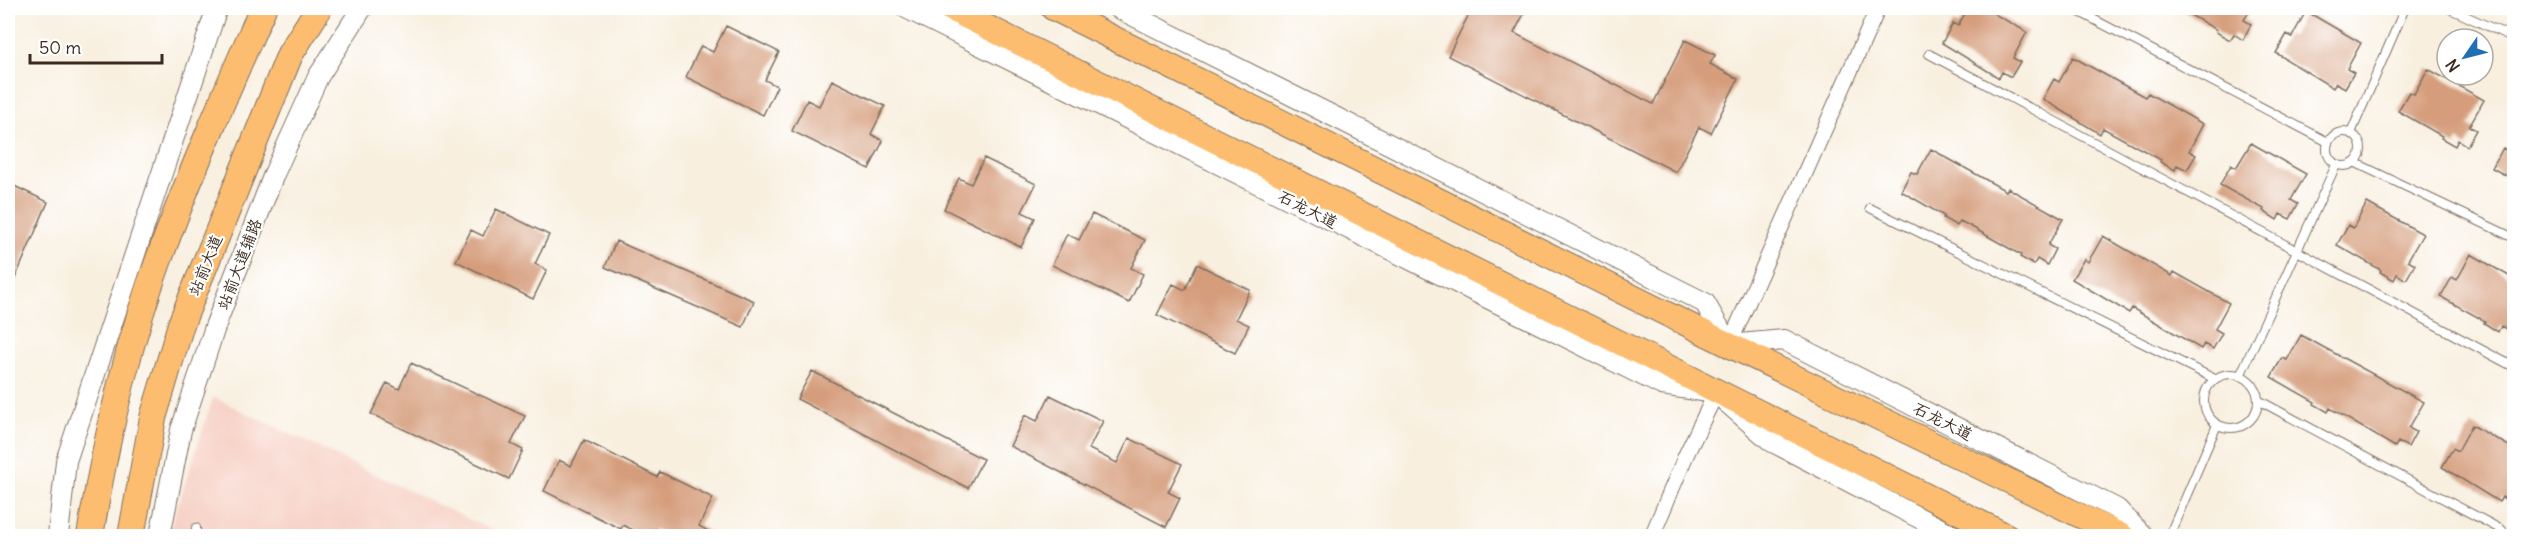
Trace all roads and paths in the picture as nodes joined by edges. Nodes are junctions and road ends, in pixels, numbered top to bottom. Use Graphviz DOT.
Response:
graph roads {
  1 [pos="217,8"];
  2 [pos="263,8"];
  3 [pos="319,8"];
  4 [pos="362,8"];
  5 [pos="906,8"];
  6 [pos="949,8"];
  7 [pos="1053,8"];
  8 [pos="1118,8"];
  9 [pos="1878,8"];
  10 [pos="2072,8"];
  11 [pos="2406,8"];
  12 [pos="2448,8"];
  13 [pos="2514,38"];
  14 [pos="1929,54"];
  15 [pos="2351,134"];
  16 [pos="2328,142"];
  17 [pos="2356,163"];
  18 [pos="2337,165"];
  19 [pos="1870,208"];
  20 [pos="2514,238"];
  21 [pos="2297,251"];
  22 [pos="1729,345"];
  23 [pos="2514,367"];
  24 [pos="2240,376"];
  25 [pos="2215,379"];
  26 [pos="1716,393"];
  27 [pos="2258,400"];
  28 [pos="2217,425"];
  29 [pos="2502,530"];
  30 [pos="58,537"];
  31 [pos="90,537"];
  32 [pos="131,537"];
  33 [pos="160,537"];
  34 [pos="1652,537"];
  35 [pos="1954,537"];
  36 [pos="2007,537"];
  37 [pos="2122,537"];
  38 [pos="2143,537"];
  39 [pos="2169,537"];
  1 -- 30 [label="street"];
  2 -- 31 [label="highway"];
  3 -- 32 [label="highway, 站前大道"];
  4 -- 33 [label="street, 站前大道辅路"];
  5 -- 26 [label="street, 石龙大道"];
  6 -- 26 [label="main road, 石龙大道"];
  7 -- 22 [label="main road, 石龙大道"];
  8 -- 22 [label="street"];
  9 -- 22 [label="street"];
  10 -- 16 [label="lane"];
  11 -- 15 [label="lane"];
  12 -- 13 [label="lane"];
  14 -- 21 [label="lane"];
  15 -- 16 [label="lane"];
  15 -- 17 [label="lane"];
  16 -- 18 [label="lane"];
  17 -- 18 [label="lane"];
  17 -- 20 [label="lane"];
  18 -- 21 [label="lane"];
  19 -- 25 [label="lane"];
  21 -- 23 [label="lane"];
  21 -- 24 [label="lane"];
  22 -- 37 [label="main road, 石龙大道"];
  22 -- 38 [label="street, 石龙大道"];
  24 -- 25 [label="lane"];
  24 -- 27 [label="lane"];
  25 -- 28 [label="lane"];
  26 -- 34 [label="street"];
  26 -- 35 [label="street, 石龙大道"];
  26 -- 36 [label="main road, 石龙大道"];
  27 -- 28 [label="lane"];
  27 -- 29 [label="lane"];
  28 -- 39 [label="lane"];
}
